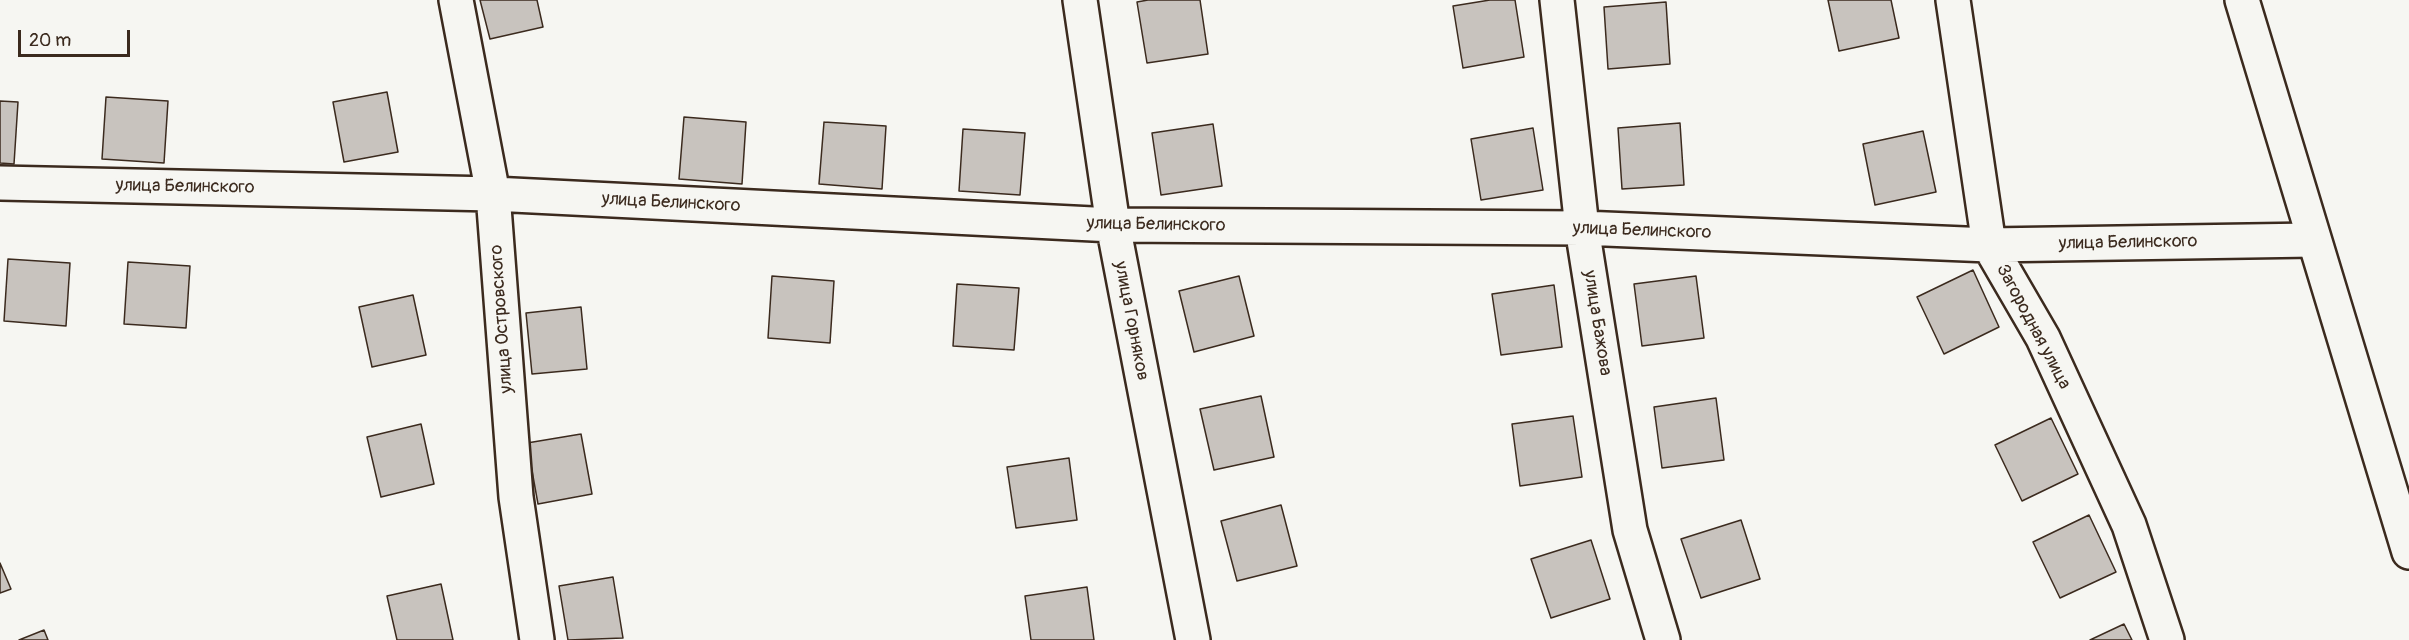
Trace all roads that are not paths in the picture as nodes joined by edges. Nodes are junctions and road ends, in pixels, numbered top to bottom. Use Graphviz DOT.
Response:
graph roads {
  1 [pos="456,0"];
  2 [pos="1080,0"];
  3 [pos="1557,0"];
  4 [pos="1953,0"];
  5 [pos="2242,0"];
  6 [pos="0,183"];
  7 [pos="493,194"];
  8 [pos="1113,225"];
  9 [pos="1582,228"];
  10 [pos="2313,240"];
  11 [pos="1989,245"];
  12 [pos="2409,552"];
  13 [pos="537,640"];
  14 [pos="1193,640"];
  15 [pos="1663,640"];
  16 [pos="2167,640"];
  1 -- 7 [label="main road, улица Островского"];
  2 -- 8 [label="main road, улица Горняков"];
  3 -- 9 [label="main road, улица Бажова"];
  4 -- 11 [label="main road, Загородная улица"];
  5 -- 10 [label="main road"];
  6 -- 7 [label="main road, улица Белинского"];
  7 -- 8 [label="main road, улица Белинского"];
  7 -- 13 [label="main road, улица Островского"];
  8 -- 9 [label="main road, улица Белинского"];
  8 -- 14 [label="main road, улица Горняков"];
  9 -- 11 [label="main road, улица Белинского"];
  9 -- 15 [label="main road, улица Бажова"];
  10 -- 11 [label="main road, улица Белинского"];
  10 -- 12 [label="main road"];
  11 -- 16 [label="main road, Загородная улица"];
}
